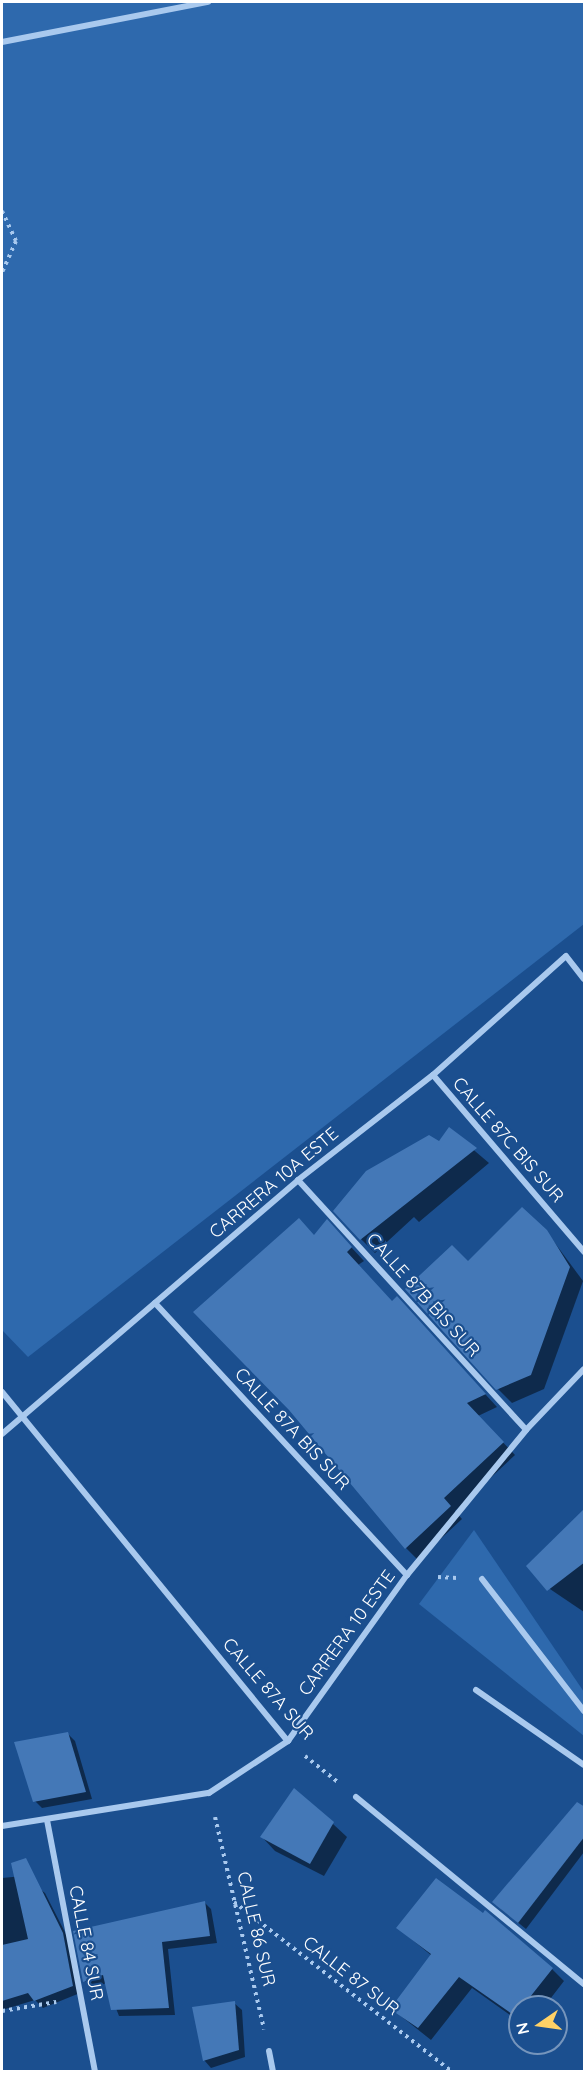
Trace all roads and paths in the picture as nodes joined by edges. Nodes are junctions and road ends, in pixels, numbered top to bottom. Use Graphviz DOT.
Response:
graph roads {
  1 [pos="208,2"];
  2 [pos="2,42"];
  3 [pos="2,211"];
  4 [pos="2,273"];
  5 [pos="585,979"];
  6 [pos="433,1075"];
  7 [pos="298,1180"];
  8 [pos="585,1252"];
  9 [pos="155,1303"];
  10 [pos="584,1371"];
  11 [pos="2,1392"];
  12 [pos="25,1416"];
  13 [pos="526,1431"];
  14 [pos="2,1434"];
  15 [pos="407,1575"];
  16 [pos="482,1579"];
  17 [pos="477,1689"];
  18 [pos="585,1711"];
  19 [pos="288,1741"];
  20 [pos="585,1765"];
  21 [pos="209,1793"];
  22 [pos="356,1797"];
  23 [pos="47,1820"];
  24 [pos="2,1826"];
  25 [pos="234,1902"];
  26 [pos="585,1984"];
  27 [pos="81,1998"];
  28 [pos="2,2011"];
  29 [pos="269,2051"];
  30 [pos="95,2072"];
  31 [pos="273,2072"];
  32 [pos="452,2072"];
  1 -- 2 [label="street"];
  3 -- 4 [label="path"];
  5 -- 6 [label="street, CARRERA 10A ESTE"];
  6 -- 7 [label="street, CARRERA 10A ESTE"];
  6 -- 8 [label="street, CALLE 87C BIS SUR"];
  7 -- 9 [label="street, CARRERA 10A ESTE"];
  7 -- 13 [label="street, CALLE 87B BIS SUR"];
  9 -- 12 [label="street, CARRERA 10A ESTE"];
  9 -- 15 [label="street, CALLE 87A BIS SUR"];
  10 -- 13 [label="street, CARRERA 10 ESTE"];
  11 -- 12 [label="street, CALLE 87A SUR"];
  12 -- 14 [label="street, CARRERA 10A ESTE"];
  12 -- 19 [label="street, CALLE 87A SUR"];
  13 -- 15 [label="street, CARRERA 10 ESTE"];
  15 -- 16 [label="path"];
  15 -- 19 [label="street, CARRERA 10 ESTE"];
  16 -- 18 [label="street"];
  17 -- 20 [label="street"];
  19 -- 21 [label="street, CARRERA 10 ESTE"];
  19 -- 22 [label="path, CALLE 87A SUR"];
  21 -- 23 [label="street, CARRERA 10 ESTE"];
  21 -- 25 [label="path, CALLE 86 SUR"];
  22 -- 26 [label="street"];
  23 -- 24 [label="street, CARRERA 10 ESTE"];
  23 -- 27 [label="street, CALLE 84 SUR"];
  25 -- 29 [label="path, CALLE 86 SUR"];
  25 -- 32 [label="path, CALLE 87 SUR"];
  27 -- 28 [label="path"];
  27 -- 30 [label="street, CALLE 84 SUR"];
  29 -- 31 [label="street"];
}
